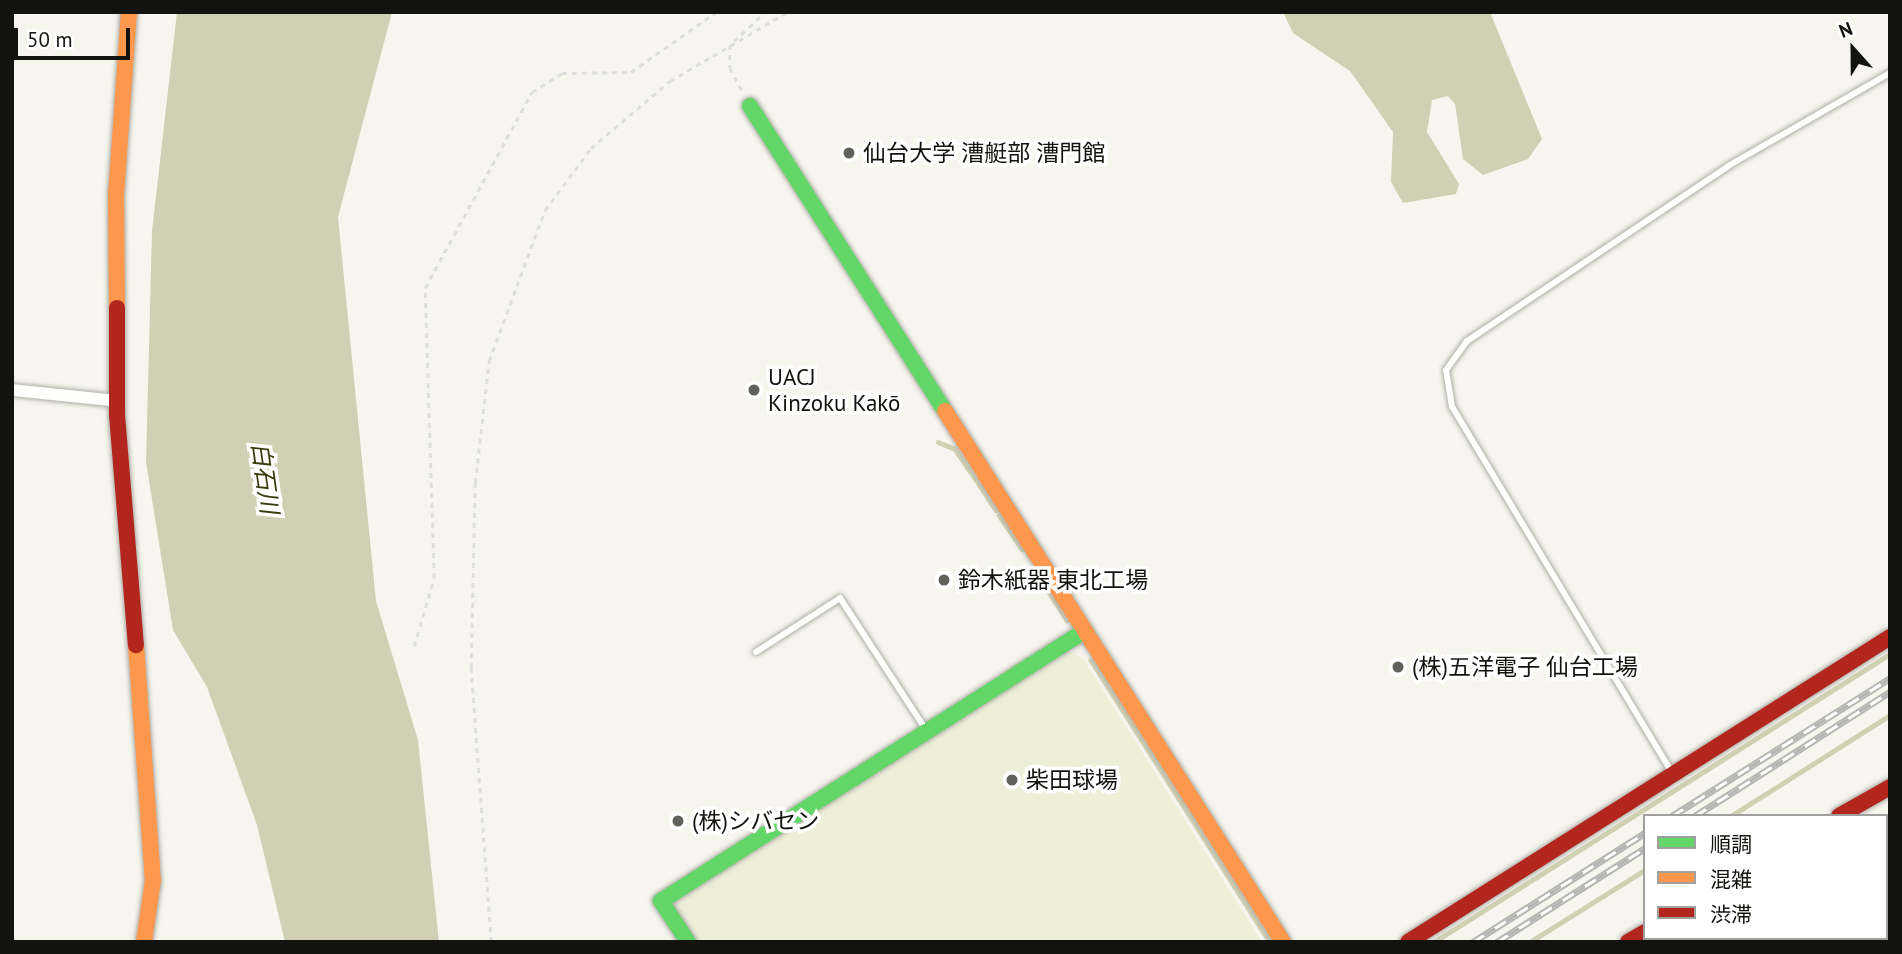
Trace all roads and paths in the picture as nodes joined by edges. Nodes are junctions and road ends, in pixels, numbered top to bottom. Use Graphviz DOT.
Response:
graph roads {
  1 [pos="129,12"];
  2 [pos="716,12"];
  3 [pos="765,12"];
  4 [pos="787,12"];
  5 [pos="730,44"];
  6 [pos="1890,73"];
  7 [pos="750,106"];
  8 [pos="12,390"];
  9 [pos="118,401"];
  10 [pos="1083,632"];
  11 [pos="1890,637"];
  12 [pos="414,646"];
  13 [pos="756,652"];
  14 [pos="927,732"];
  15 [pos="1672,773"];
  16 [pos="1890,787"];
  17 [pos="1847,814"];
  18 [pos="144,942"];
  19 [pos="491,942"];
  20 [pos="688,942"];
  21 [pos="1283,942"];
  22 [pos="1408,942"];
  1 -- 9 [label="street"];
  2 -- 12 [label="path"];
  3 -- 5 [label="path"];
  4 -- 5 [label="path"];
  5 -- 7 [label="path"];
  5 -- 19 [label="path"];
  6 -- 15 [label="lane"];
  7 -- 10 [label="street"];
  8 -- 9 [label="street"];
  9 -- 18 [label="street"];
  10 -- 14 [label="street"];
  10 -- 21 [label="street"];
  11 -- 15 [label="street"];
  13 -- 14 [label="lane"];
  14 -- 20 [label="street"];
  15 -- 22 [label="street"];
  16 -- 17 [label="street"];
}
